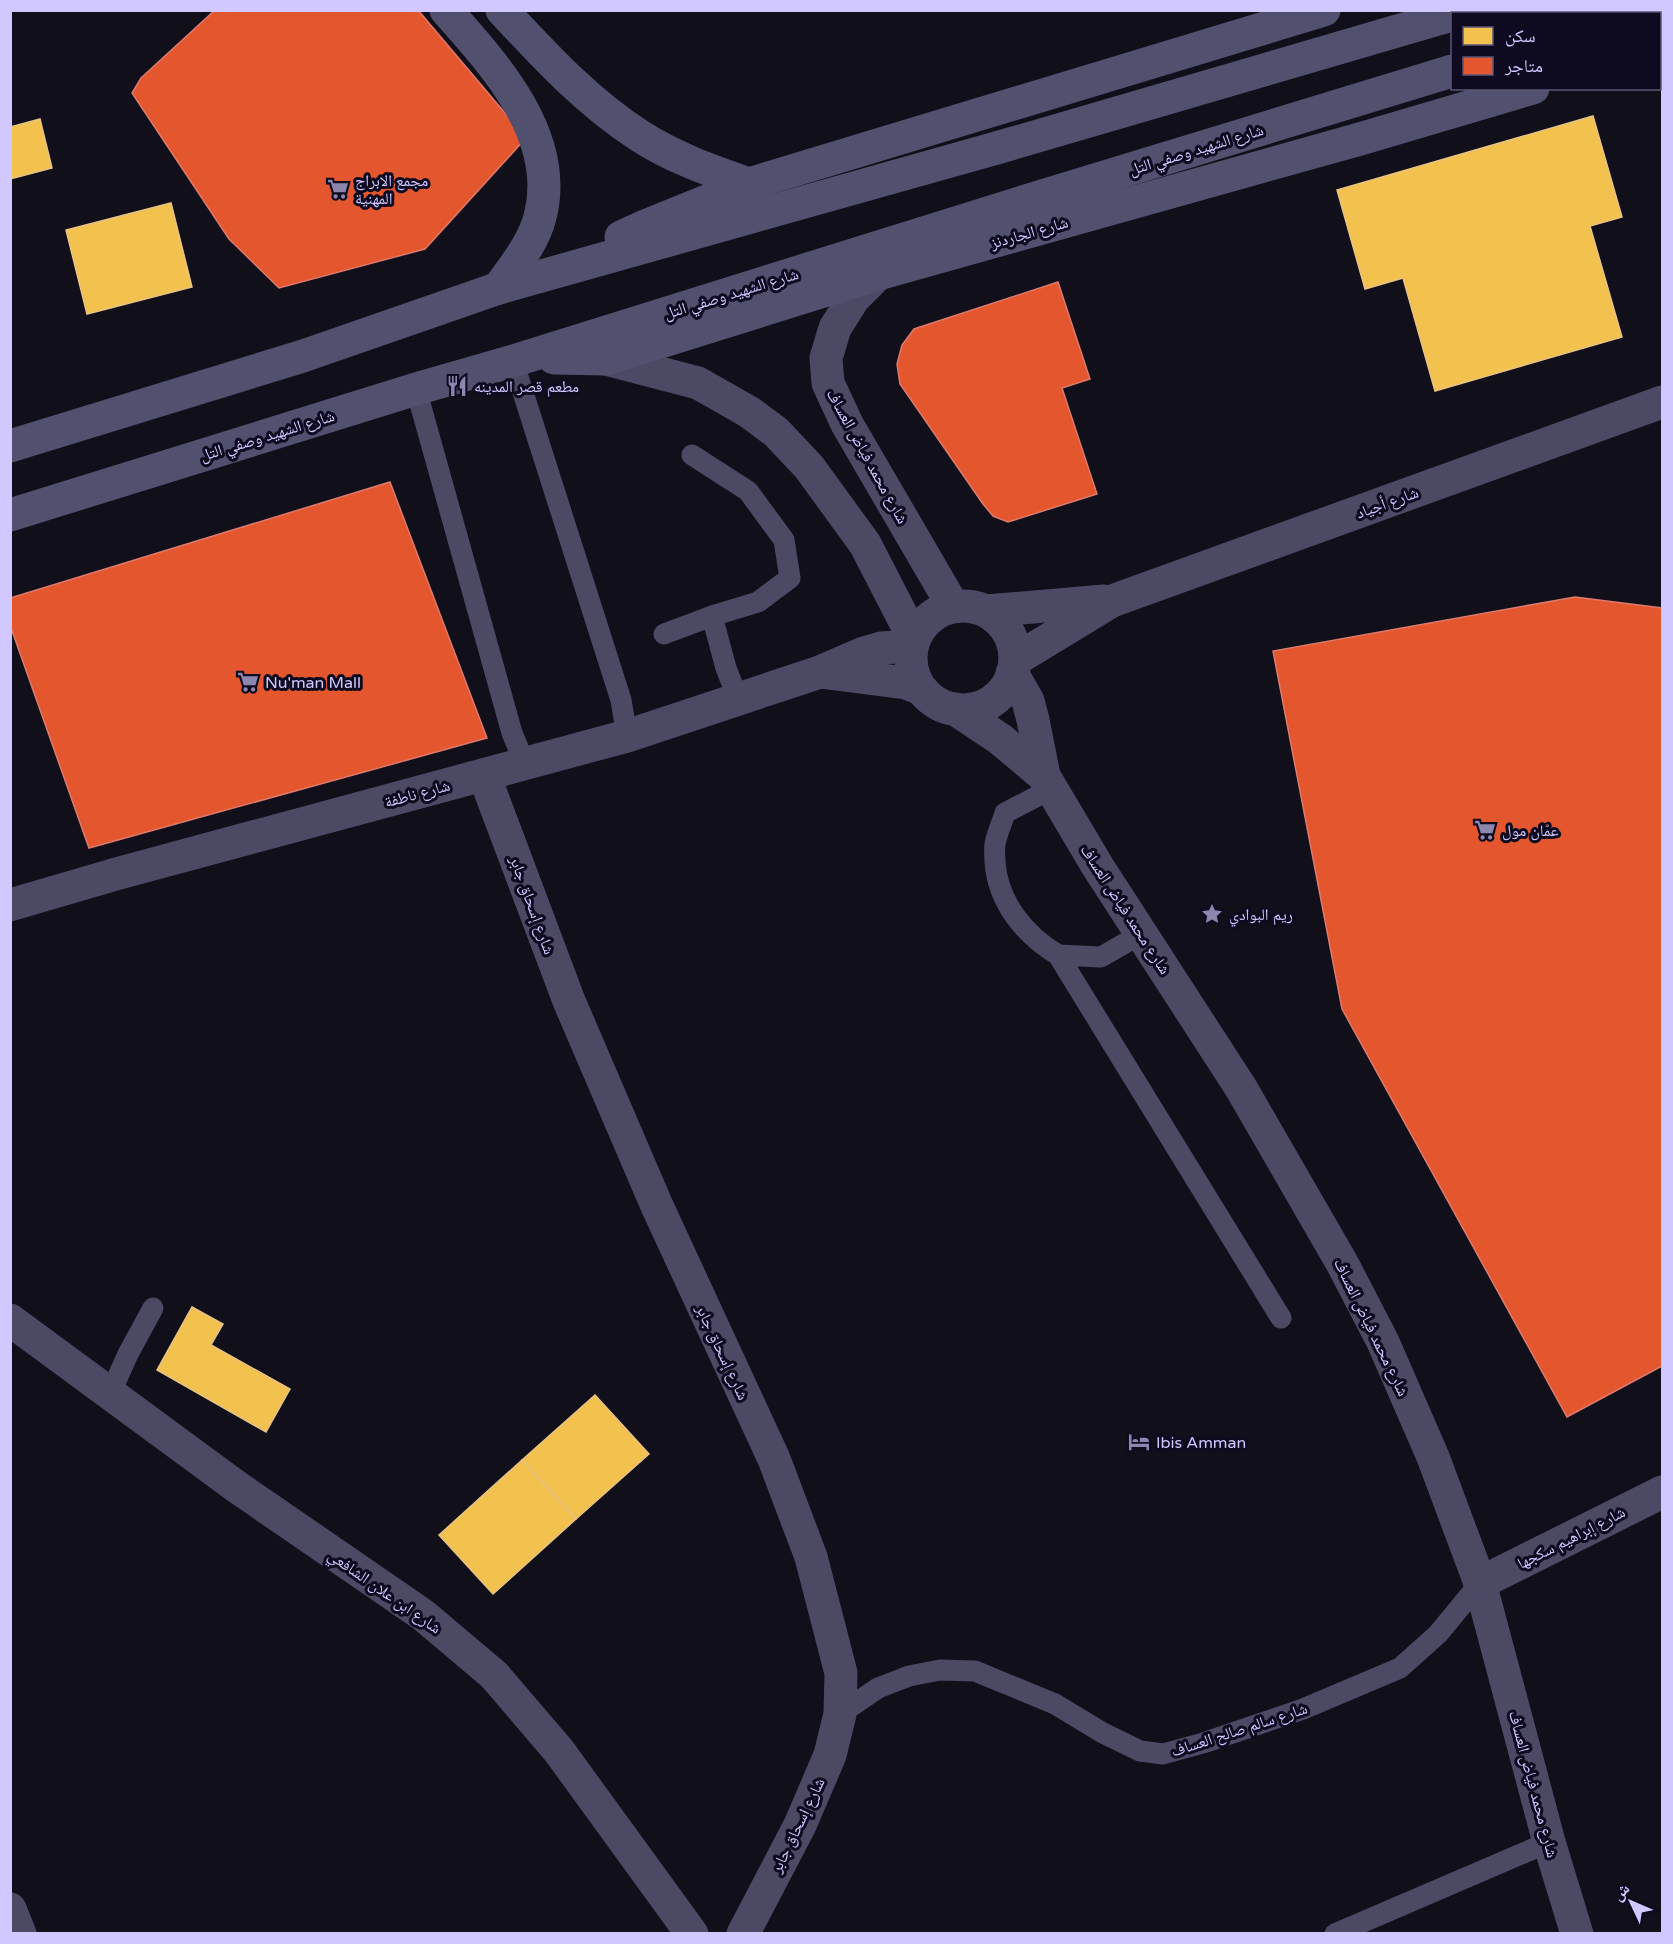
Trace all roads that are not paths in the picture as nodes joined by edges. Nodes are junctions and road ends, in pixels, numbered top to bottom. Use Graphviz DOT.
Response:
graph roads {
  1 [pos="446,10"];
  2 [pos="502,10"];
  3 [pos="1324,10"];
  4 [pos="1451,15"];
  5 [pos="1451,71"];
  6 [pos="1526,90"];
  7 [pos="749,184"];
  8 [pos="552,274"];
  9 [pos="878,274"];
  10 [pos="499,288"];
  11 [pos="519,359"];
  12 [pos="606,359"];
  13 [pos="416,389"];
  14 [pos="1662,402"];
  15 [pos="10,446"];
  16 [pos="692,455"];
  17 [pos="10,515"];
  18 [pos="1112,601"];
  19 [pos="953,606"];
  20 [pos="986,611"];
  21 [pos="712,616"];
  22 [pos="664,634"];
  23 [pos="913,643"];
  24 [pos="1013,667"];
  25 [pos="820,672"];
  26 [pos="921,689"];
  27 [pos="738,699"];
  28 [pos="955,709"];
  29 [pos="627,736"];
  30 [pos="525,764"];
  31 [pos="484,775"];
  32 [pos="1048,783"];
  33 [pos="10,905"];
  34 [pos="1141,934"];
  35 [pos="1058,955"];
  36 [pos="153,1308"];
  37 [pos="1281,1318"];
  38 [pos="10,1320"];
  39 [pos="111,1392"];
  40 [pos="1662,1492"];
  41 [pos="1480,1583"];
  42 [pos="840,1714"];
  43 [pos="1549,1842"];
  44 [pos="10,1909"];
  45 [pos="20,1934"];
  46 [pos="692,1934"];
  47 [pos="743,1934"];
  48 [pos="1335,1934"];
  49 [pos="1577,1934"];
  1 -- 10 [label="main road"];
  2 -- 7 [label="main road"];
  3 -- 7 [label="main road"];
  4 -- 8 [label="main road"];
  5 -- 11 [label="main road, شارع الشهيد وصفي التل"];
  6 -- 9 [label="main road, شارع الجاردنز"];
  7 -- 8 [label="main road"];
  8 -- 10 [label="main road"];
  9 -- 12 [label="main road, شارع الجاردنز"];
  9 -- 19 [label="street, شارع محمد فياض العساف"];
  10 -- 15 [label="main road"];
  11 -- 12 [label="main road, شارع الجاردنز"];
  11 -- 13 [label="main road, شارع الشهيد وصفي التل"];
  11 -- 29 [label="lane"];
  12 -- 23 [label="street"];
  13 -- 17 [label="main road, شارع الشهيد وصفي التل"];
  13 -- 30 [label="lane"];
  14 -- 18 [label="street, شارع أجياد"];
  16 -- 21 [label="lane"];
  18 -- 20 [label="street, شارع أجياد"];
  18 -- 24 [label="street, شارع أجياد"];
  19 -- 20 [label="street"];
  19 -- 23 [label="street"];
  20 -- 24 [label="street"];
  21 -- 22 [label="lane"];
  21 -- 27 [label="lane"];
  23 -- 25 [label="street, شارع ناطفة"];
  23 -- 26 [label="street"];
  24 -- 28 [label="street"];
  24 -- 32 [label="street, شارع محمد فياض العساف"];
  25 -- 26 [label="street, شارع ناطفة"];
  25 -- 27 [label="street, شارع ناطفة"];
  26 -- 28 [label="street"];
  27 -- 29 [label="street, شارع ناطفة"];
  28 -- 32 [label="street, شارع محمد فياض العساف"];
  29 -- 30 [label="street, شارع ناطفة"];
  30 -- 31 [label="street, شارع ناطفة"];
  31 -- 33 [label="street, شارع ناطفة"];
  31 -- 42 [label="street, شارع إسحاق جابر"];
  32 -- 34 [label="street, شارع محمد فياض العساف"];
  32 -- 35 [label="lane"];
  34 -- 35 [label="lane"];
  34 -- 41 [label="street, شارع محمد فياض العساف"];
  35 -- 37 [label="lane"];
  36 -- 39 [label="lane"];
  38 -- 39 [label="street, شارع ابن علان الشافعي"];
  39 -- 46 [label="street, شارع ابن علان الشافعي"];
  40 -- 41 [label="street, شارع إبراهيم سكجها"];
  41 -- 42 [label="lane, شارع سالم صالح العساف"];
  41 -- 43 [label="street, شارع محمد فياض العساف"];
  42 -- 47 [label="street, شارع إسحاق جابر"];
  43 -- 48 [label="lane"];
  43 -- 49 [label="street, شارع محمد فياض العساف"];
  44 -- 45 [label="street"];
}
